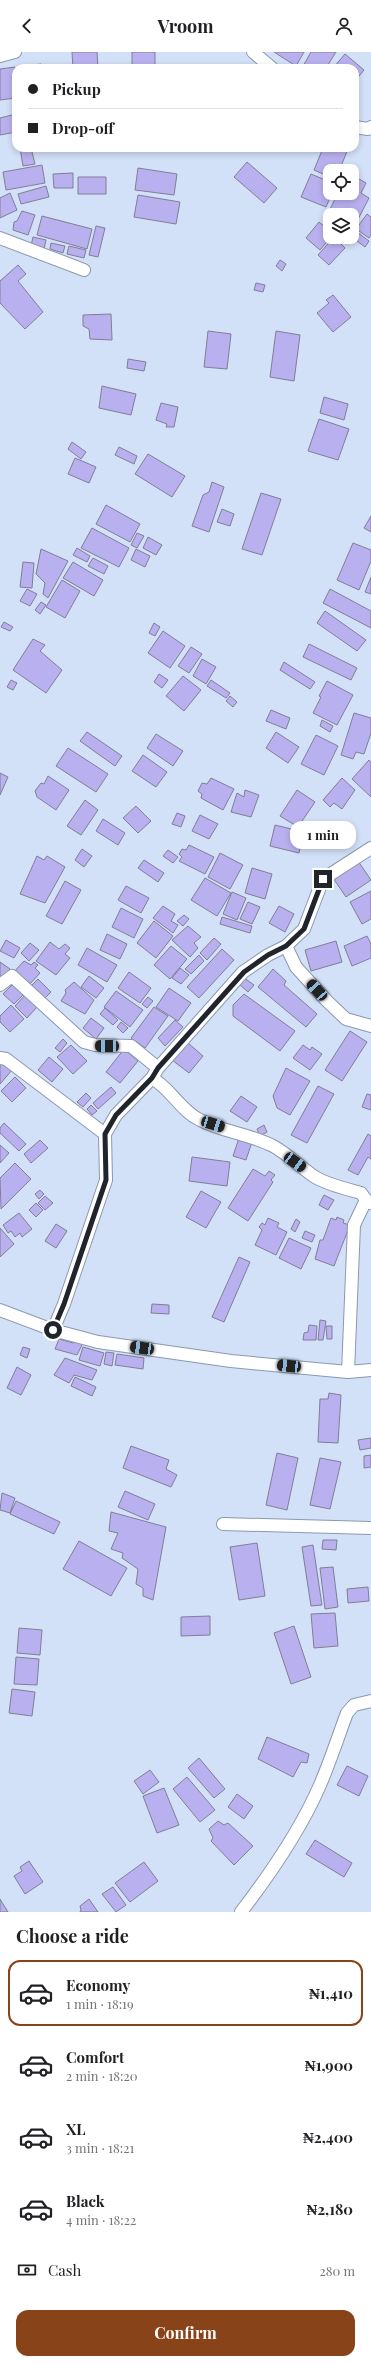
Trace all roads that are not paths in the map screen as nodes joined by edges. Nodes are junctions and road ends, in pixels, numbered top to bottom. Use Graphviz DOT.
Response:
graph roads {
  1 [pos="15,52"];
  2 [pos="253,52"];
  3 [pos="0,56"];
  4 [pos="267,64"];
  5 [pos="359,128"];
  6 [pos="370,131"];
  7 [pos="0,238"];
  8 [pos="84,270"];
  9 [pos="371,848"];
  10 [pos="286,946"];
  11 [pos="0,985"];
  12 [pos="371,1026"];
  13 [pos="0,1058"];
  14 [pos="155,1073"];
  15 [pos="105,1134"];
  16 [pos="368,1202"];
  17 [pos="0,1310"];
  18 [pos="53,1330"];
  19 [pos="371,1370"];
  20 [pos="348,1372"];
  21 [pos="223,1524"];
  22 [pos="371,1528"];
  23 [pos="371,1701"];
  24 [pos="241,1912"];
  1 -- 3 [label="street"];
  2 -- 4 [label="street"];
  5 -- 6 [label="street"];
  7 -- 8 [label="street"];
  9 -- 10 [label="street"];
  10 -- 12 [label="street"];
  10 -- 14 [label="street"];
  11 -- 14 [label="street"];
  13 -- 15 [label="street"];
  14 -- 15 [label="street"];
  14 -- 16 [label="street"];
  15 -- 18 [label="street"];
  16 -- 20 [label="street"];
  17 -- 18 [label="street"];
  18 -- 20 [label="street"];
  19 -- 20 [label="street"];
  21 -- 22 [label="street"];
  23 -- 24 [label="street"];
}
